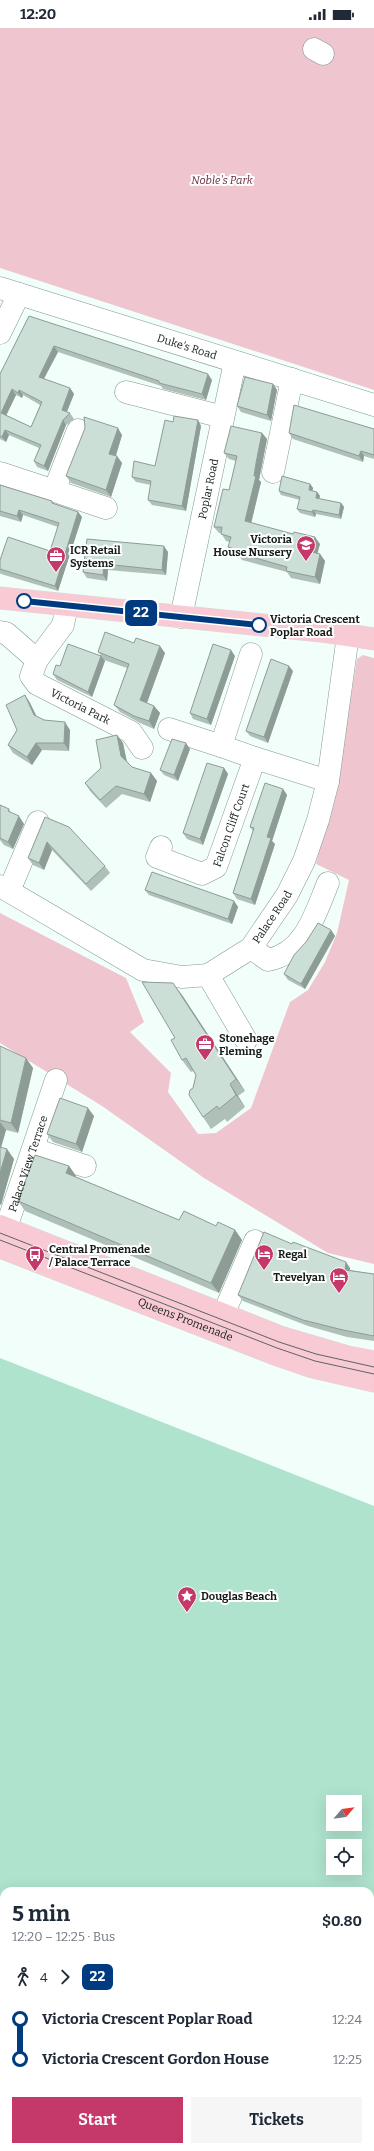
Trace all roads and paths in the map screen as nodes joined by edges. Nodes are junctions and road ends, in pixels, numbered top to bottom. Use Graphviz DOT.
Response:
graph roads {
  1 [pos="9,291"];
  2 [pos="0,333"];
  3 [pos="235,362"];
  4 [pos="292,380"];
  5 [pos="126,392"];
  6 [pos="374,405"];
  7 [pos="223,417"];
  8 [pos="78,430"];
  9 [pos="273,472"];
  10 [pos="0,473"];
  11 [pos="54,491"];
  12 [pos="106,508"];
  13 [pos="0,598"];
  14 [pos="67,606"];
  15 [pos="181,616"];
  16 [pos="0,632"];
  17 [pos="348,635"];
  18 [pos="374,640"];
  19 [pos="251,654"];
  20 [pos="37,660"];
  21 [pos="169,729"];
  22 [pos="221,746"];
  23 [pos="142,748"];
  24 [pos="255,758"];
  25 [pos="328,781"];
  26 [pos="38,822"];
  27 [pos="161,847"];
  28 [pos="0,867"];
  29 [pos="0,871"];
  30 [pos="328,883"];
  31 [pos="5,889"];
  32 [pos="251,948"];
  33 [pos="208,975"];
  34 [pos="246,1040"];
  35 [pos="56,1080"];
  36 [pos="33,1149"];
  37 [pos="85,1166"];
  38 [pos="2,1237"];
  39 [pos="255,1241"];
  40 [pos="223,1314"];
  41 [pos="374,1362"];
  42 [pos="374,1380"];
  1 -- 2 [label="street"];
  1 -- 3 [label="street, Duke's Road"];
  3 -- 4 [label="street, Duke's Road"];
  3 -- 7 [label="street, Poplar Road"];
  4 -- 6 [label="street, Duke's Road"];
  4 -- 9 [label="street"];
  5 -- 7 [label="street"];
  7 -- 15 [label="street, Poplar Road"];
  8 -- 11 [label="street"];
  10 -- 11 [label="street"];
  11 -- 12 [label="street"];
  13 -- 14 [label="main road"];
  14 -- 15 [label="main road"];
  14 -- 20 [label="street, Victoria Park"];
  15 -- 17 [label="main road"];
  16 -- 20 [label="street"];
  17 -- 18 [label="main road"];
  17 -- 25 [label="street, Palace Road"];
  19 -- 22 [label="street"];
  20 -- 23 [label="street, Victoria Park"];
  21 -- 22 [label="street"];
  22 -- 24 [label="street"];
  24 -- 25 [label="street"];
  24 -- 27 [label="street, Falcon Cliff Court"];
  25 -- 32 [label="street, Palace Road"];
  26 -- 31 [label="street"];
  28 -- 29 [label="street"];
  30 -- 32 [label="street"];
  31 -- 33 [label="street, Palace Road"];
  32 -- 33 [label="street, Palace Road"];
  33 -- 34 [label="street"];
  35 -- 36 [label="street, Palace View Terrace"];
  36 -- 37 [label="street"];
  36 -- 38 [label="street, Palace View Terrace"];
  38 -- 40 [label="main road, Queens Promenade"];
  38 -- 42 [label="main road, Queens Promenade"];
  39 -- 40 [label="street"];
  40 -- 41 [label="main road, Queens Promenade"];
}
